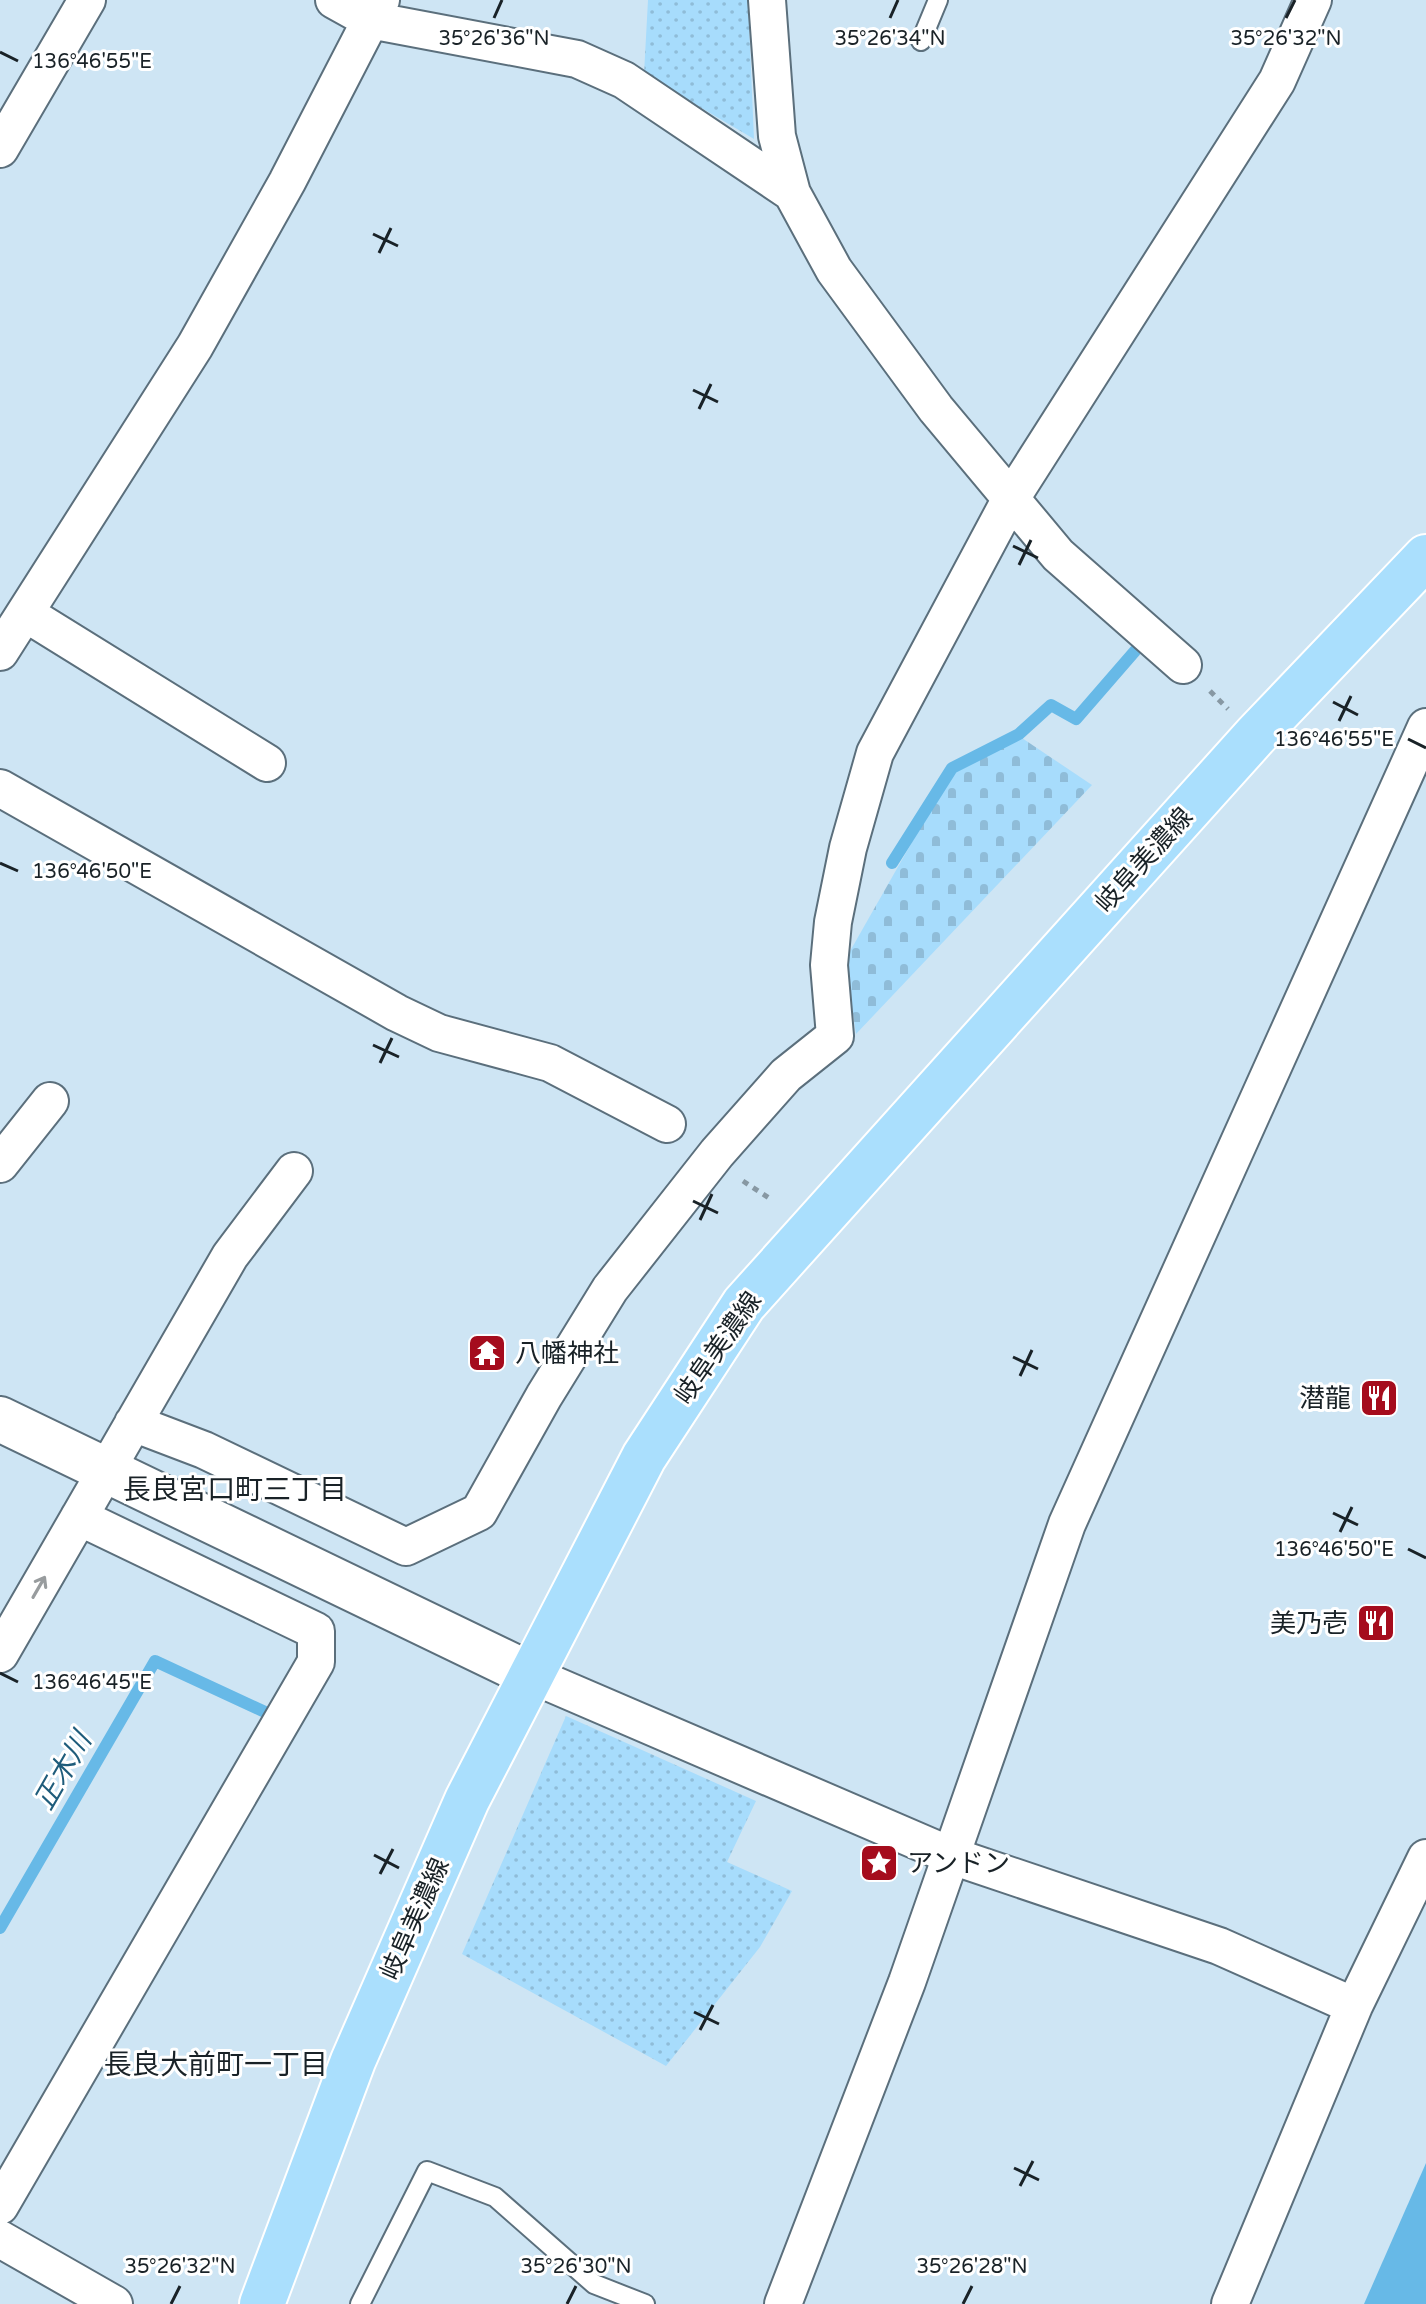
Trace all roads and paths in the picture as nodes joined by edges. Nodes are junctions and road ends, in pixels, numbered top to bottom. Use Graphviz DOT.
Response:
graph roads {
  1 [pos="87,0"];
  2 [pos="334,0"];
  3 [pos="767,0"];
  4 [pos="938,0"];
  5 [pos="1313,0"];
  6 [pos="375,10"];
  7 [pos="921,41"];
  8 [pos="0,149"];
  9 [pos="792,193"];
  10 [pos="1010,500"];
  11 [pos="1426,557"];
  12 [pos="25,613"];
  13 [pos="1,649"];
  14 [pos="1183,665"];
  15 [pos="1426,727"];
  16 [pos="1256,735"];
  17 [pos="267,763"];
  18 [pos="0,788"];
  19 [pos="50,1101"];
  20 [pos="667,1124"];
  21 [pos="0,1164"];
  22 [pos="294,1171"];
  23 [pos="0,1419"];
  24 [pos="133,1423"];
  25 [pos="105,1471"];
  26 [pos="79,1517"];
  27 [pos="0,1654"];
  28 [pos="529,1674"];
  29 [pos="952,1856"];
  30 [pos="1426,1858"];
  31 [pos="1354,2006"];
  32 [pos="0,2206"];
  33 [pos="0,2239"];
  34 [pos="110,2303"];
  35 [pos="262,2304"];
  36 [pos="360,2304"];
  37 [pos="645,2304"];
  38 [pos="783,2304"];
  39 [pos="1230,2304"];
  1 -- 8 [label="street"];
  2 -- 6 [label="street"];
  3 -- 9 [label="street"];
  4 -- 7 [label="lane"];
  5 -- 10 [label="street"];
  6 -- 9 [label="street"];
  6 -- 12 [label="street"];
  9 -- 10 [label="street"];
  10 -- 14 [label="street"];
  10 -- 24 [label="street"];
  11 -- 16 [label="main road, 岐阜美濃線"];
  12 -- 13 [label="street"];
  12 -- 17 [label="street"];
  14 -- 16 [label="path"];
  15 -- 29 [label="street"];
  16 -- 28 [label="main road, 岐阜美濃線"];
  18 -- 20 [label="street"];
  19 -- 21 [label="street"];
  22 -- 24 [label="street"];
  23 -- 25 [label="street"];
  24 -- 25 [label="street"];
  25 -- 26 [label="street"];
  25 -- 28 [label="street"];
  27 -- 26 [label="street, one-way"];
  26 -- 32 [label="street"];
  28 -- 29 [label="street"];
  28 -- 35 [label="main road, 岐阜美濃線"];
  29 -- 31 [label="street"];
  29 -- 38 [label="street"];
  30 -- 31 [label="street"];
  31 -- 39 [label="street"];
  33 -- 34 [label="street"];
  36 -- 37 [label="lane"];
}
